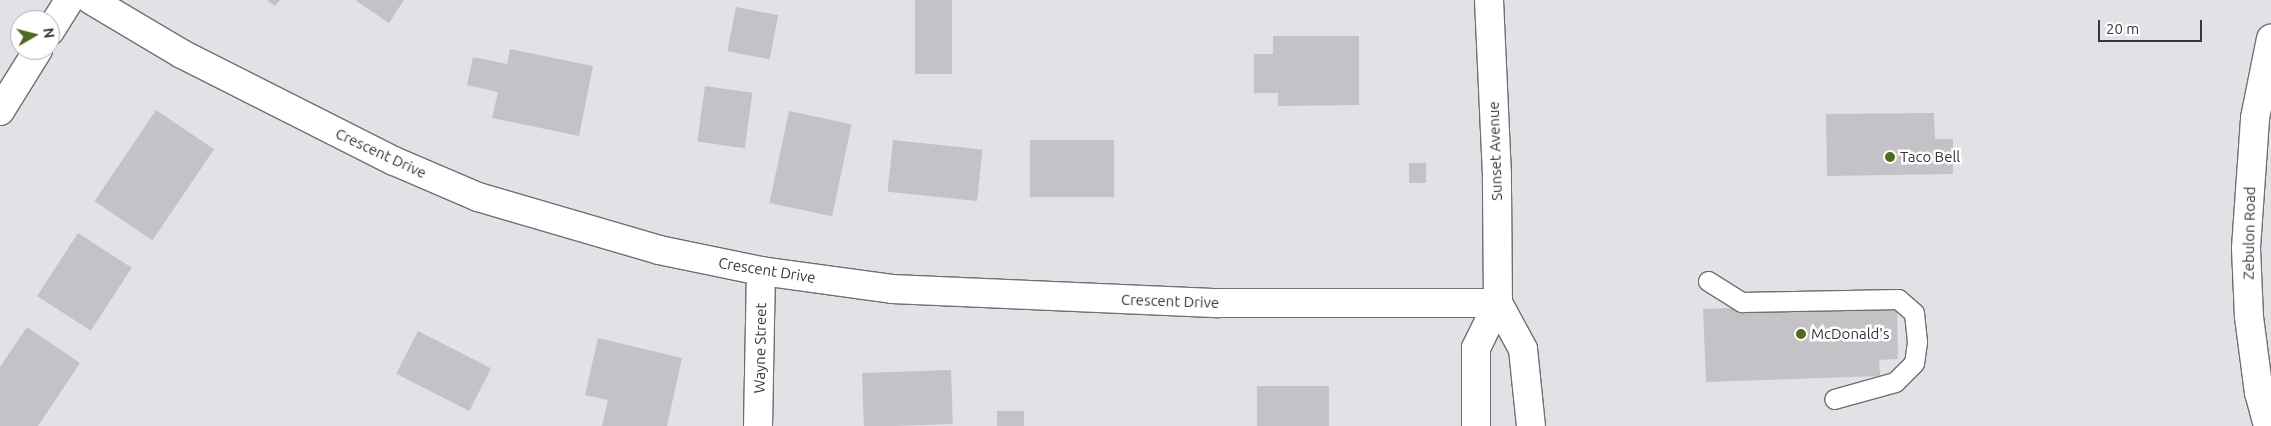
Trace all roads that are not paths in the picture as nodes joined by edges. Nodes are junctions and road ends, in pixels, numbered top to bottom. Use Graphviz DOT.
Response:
graph roads {
  1 [pos="69,0"];
  2 [pos="91,0"];
  3 [pos="1489,0"];
  4 [pos="60,15"];
  5 [pos="2271,39"];
  6 [pos="32,60"];
  7 [pos="0,111"];
  8 [pos="761,270"];
  9 [pos="1708,281"];
  10 [pos="1498,303"];
  11 [pos="1834,399"];
  12 [pos="758,426"];
  13 [pos="1476,426"];
  14 [pos="1531,426"];
  15 [pos="2268,426"];
  1 -- 4 [label="street"];
  2 -- 8 [label="street, Crescent Drive"];
  3 -- 10 [label="street, Sunset Avenue"];
  5 -- 15 [label="street, Zebulon Road"];
  6 -- 7 [label="street"];
  8 -- 10 [label="street, Crescent Drive"];
  8 -- 12 [label="street, Wayne Street"];
  9 -- 11 [label="lane"];
  10 -- 13 [label="street, Sunset Avenue"];
  10 -- 14 [label="street, Sunset Avenue"];
}
